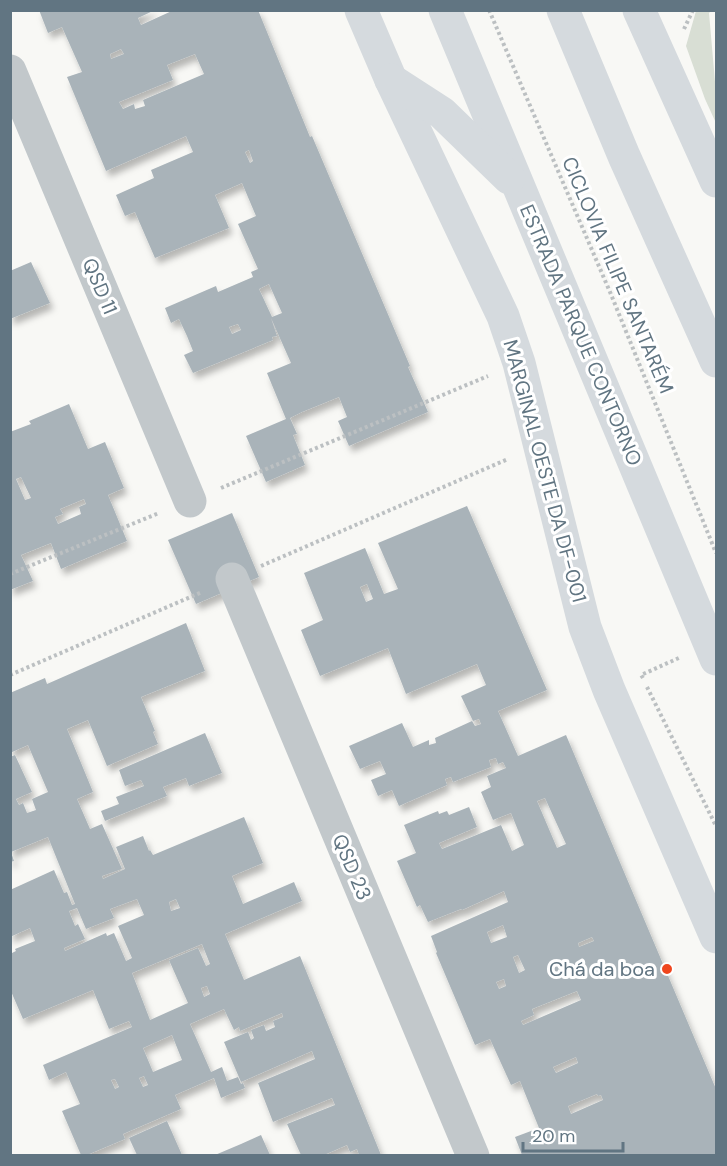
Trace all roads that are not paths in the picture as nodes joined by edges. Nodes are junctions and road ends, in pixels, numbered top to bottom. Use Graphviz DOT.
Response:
graph roads {
  1 [pos="361,10"];
  2 [pos="445,10"];
  3 [pos="563,10"];
  4 [pos="649,18"];
  5 [pos="10,70"];
  6 [pos="391,80"];
  7 [pos="717,181"];
  8 [pos="520,188"];
  9 [pos="717,361"];
  10 [pos="190,501"];
  11 [pos="232,579"];
  12 [pos="717,659"];
  13 [pos="717,937"];
  14 [pos="473,1155"];
  1 -- 6 [label="main road, MARGINAL OESTE DA DF-001"];
  2 -- 8 [label="main road, ESTRADA PARQUE CONTORNO"];
  3 -- 9 [label="main road"];
  4 -- 7 [label="main road"];
  5 -- 10 [label="street, QSD 11"];
  6 -- 8 [label="main road"];
  6 -- 13 [label="main road, MARGINAL OESTE DA DF-001"];
  8 -- 12 [label="main road, ESTRADA PARQUE CONTORNO"];
  11 -- 14 [label="street, QSD 23"];
}
